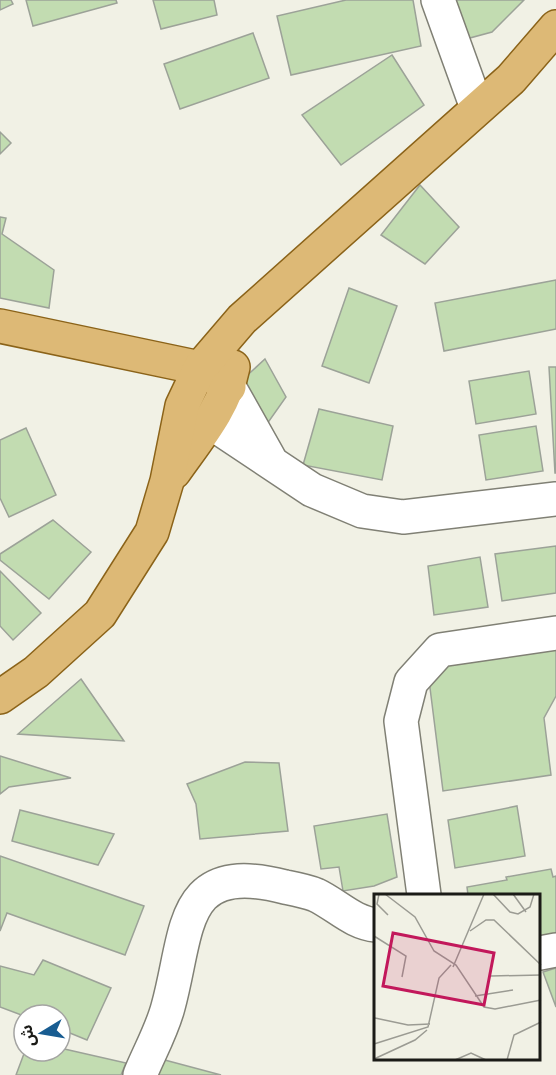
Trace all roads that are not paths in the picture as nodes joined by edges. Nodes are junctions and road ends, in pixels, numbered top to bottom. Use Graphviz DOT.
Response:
graph roads {
  1 [pos="438,0"];
  2 [pos="556,27"];
  3 [pos="477,108"];
  4 [pos="242,319"];
  5 [pos="0,326"];
  6 [pos="132,354"];
  7 [pos="200,368"];
  8 [pos="229,387"];
  9 [pos="182,406"];
  10 [pos="210,422"];
  11 [pos="272,465"];
  12 [pos="167,481"];
  13 [pos="556,499"];
  14 [pos="556,633"];
  15 [pos="0,697"];
  16 [pos="424,894"];
  17 [pos="374,925"];
  18 [pos="556,950"];
  19 [pos="541,953"];
  20 [pos="140,1075"];
  1 -- 3 [label="street"];
  2 -- 3 [label="main road"];
  3 -- 4 [label="main road"];
  4 -- 7 [label="main road"];
  4 -- 8 [label="main road"];
  5 -- 6 [label="main road"];
  6 -- 7 [label="main road"];
  6 -- 9 [label="main road"];
  7 -- 8 [label="main road"];
  7 -- 9 [label="main road"];
  8 -- 10 [label="main road"];
  8 -- 11 [label="street"];
  9 -- 10 [label="main road"];
  9 -- 12 [label="main road"];
  10 -- 11 [label="street"];
  10 -- 12 [label="main road"];
  11 -- 13 [label="street"];
  12 -- 15 [label="main road"];
  14 -- 16 [label="street"];
  17 -- 20 [label="street"];
  18 -- 19 [label="street"];
}
